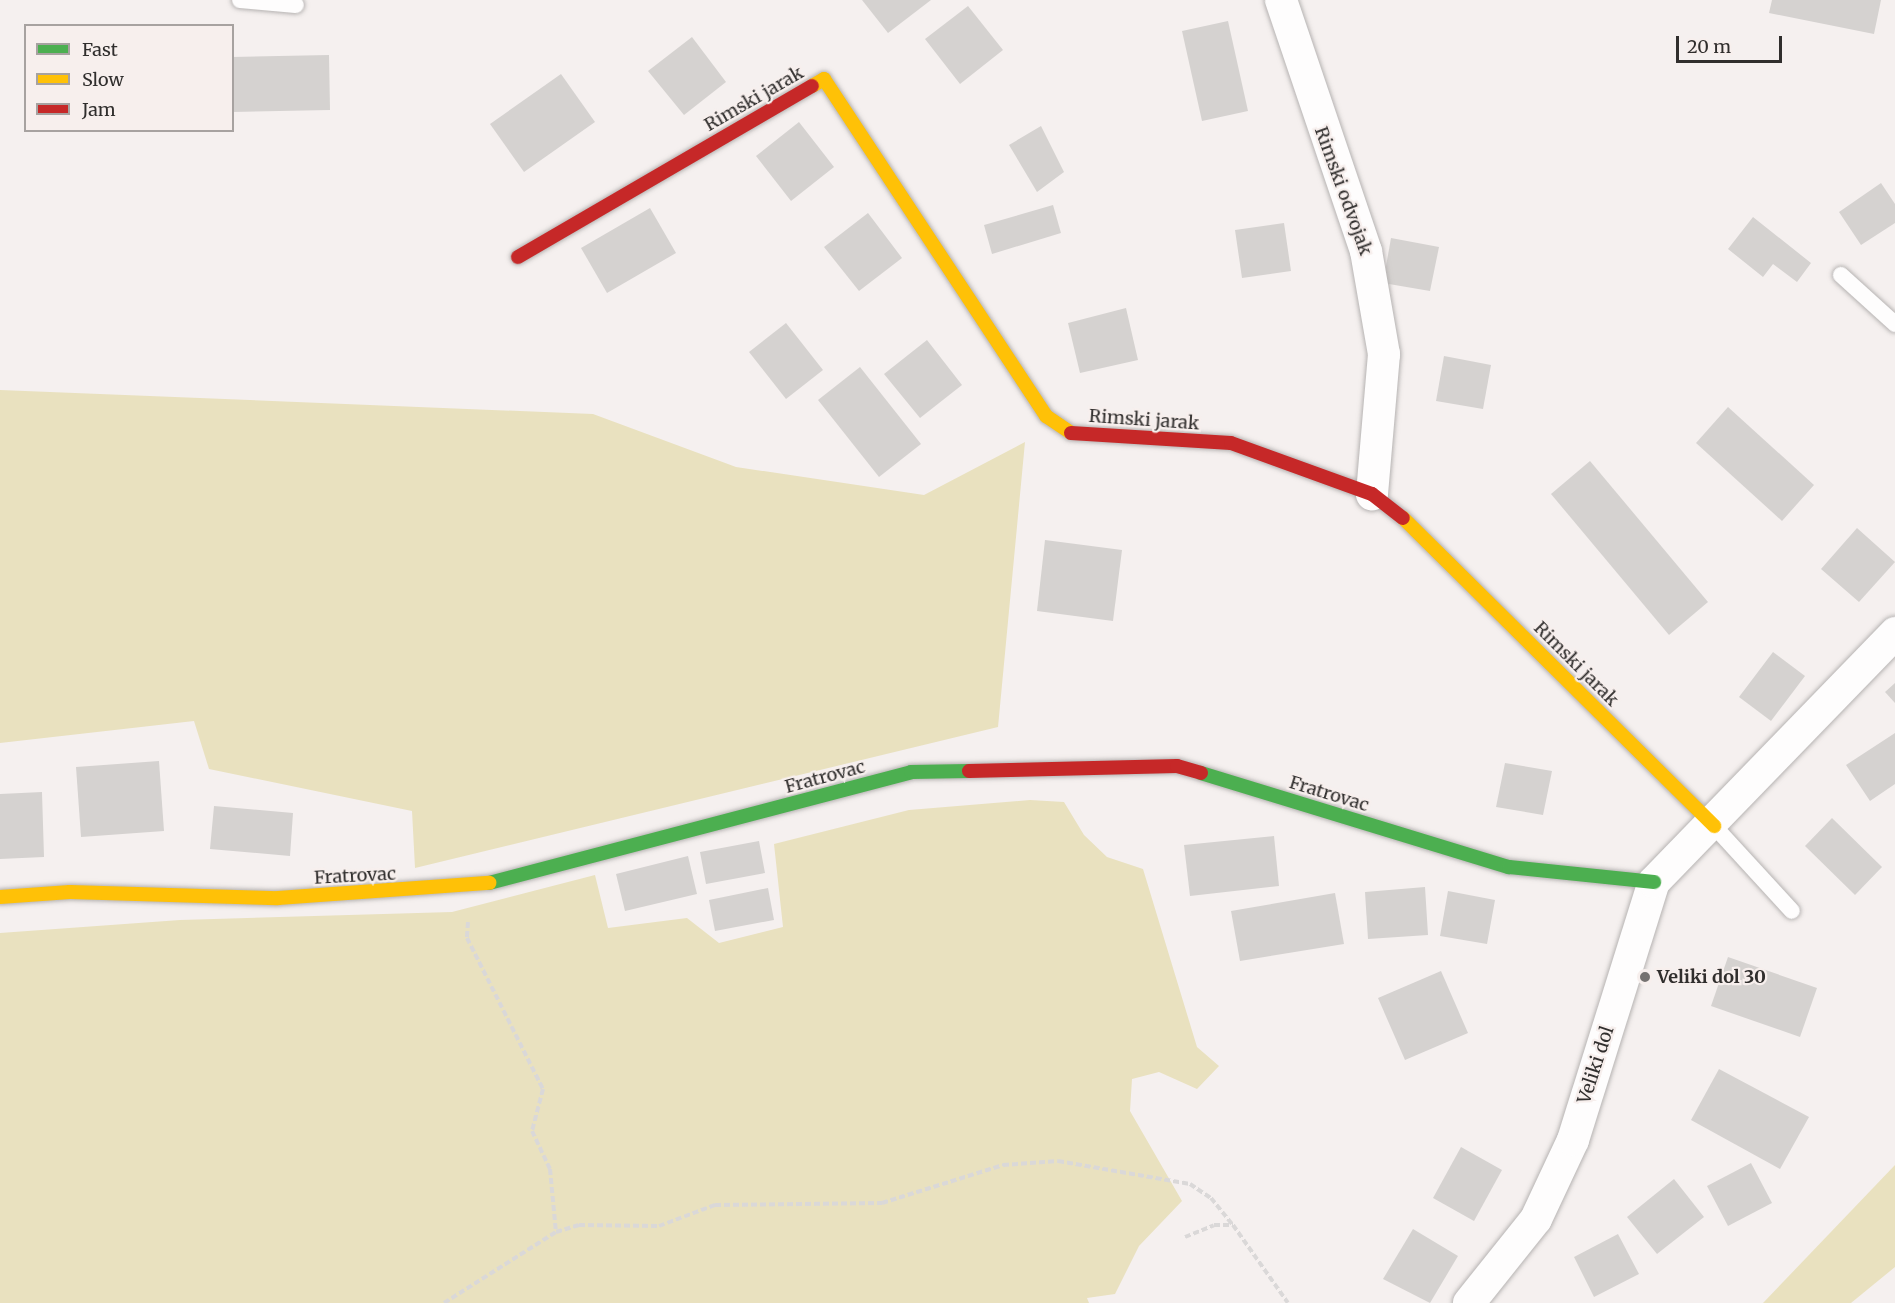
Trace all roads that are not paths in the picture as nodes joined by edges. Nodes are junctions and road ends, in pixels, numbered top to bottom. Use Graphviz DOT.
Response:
graph roads {
  1 [pos="240,0"];
  2 [pos="1281,0"];
  3 [pos="296,5"];
  4 [pos="518,257"];
  5 [pos="1841,275"];
  6 [pos="1895,324"];
  7 [pos="1372,494"];
  8 [pos="1895,633"];
  9 [pos="1714,826"];
  10 [pos="1654,882"];
  11 [pos="0,897"];
  12 [pos="1792,911"];
  13 [pos="1468,1303"];
  1 -- 3 [label="lane"];
  2 -- 7 [label="street, Rimski odvojak"];
  4 -- 7 [label="street, Rimski jarak"];
  5 -- 6 [label="lane"];
  7 -- 9 [label="street, Rimski jarak"];
  8 -- 9 [label="street, Veliki dol"];
  9 -- 10 [label="street, Veliki dol"];
  9 -- 12 [label="lane"];
  10 -- 11 [label="street, Fratrovac"];
  10 -- 13 [label="street, Veliki dol"];
}
